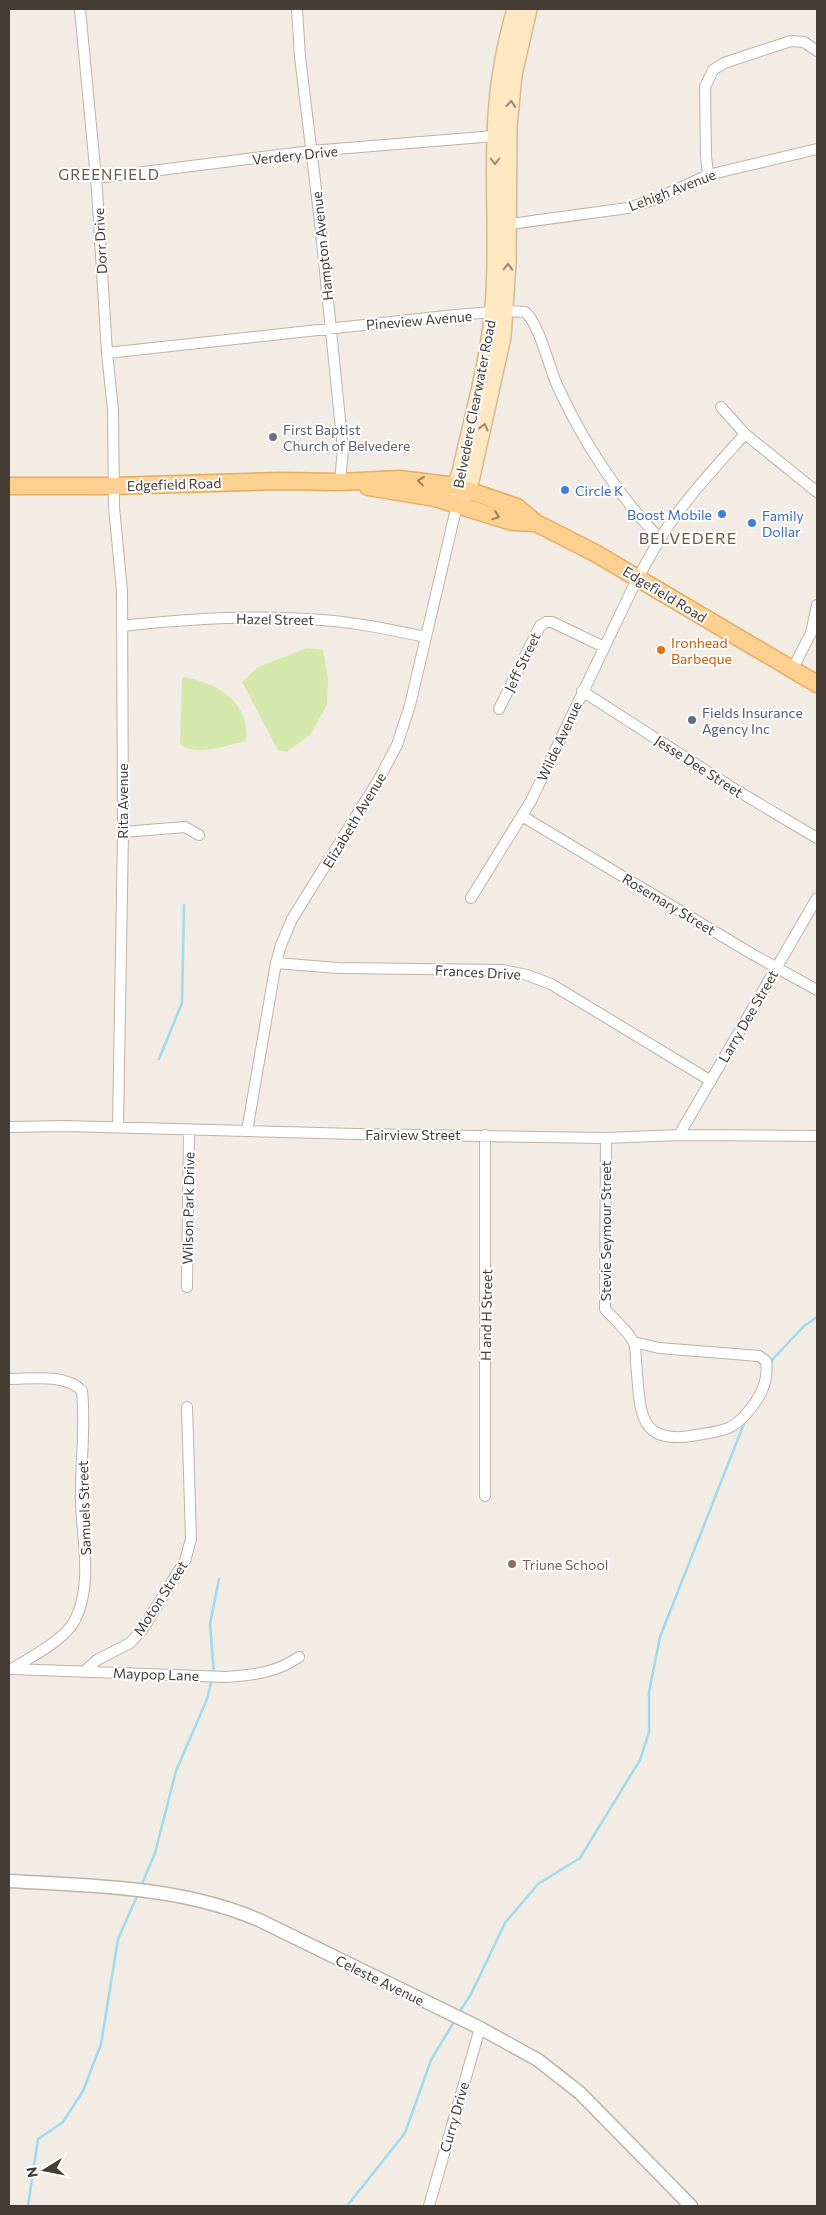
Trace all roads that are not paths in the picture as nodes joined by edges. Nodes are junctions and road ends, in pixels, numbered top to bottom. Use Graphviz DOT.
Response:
graph roads {
  1 [pos="80,9"];
  2 [pos="297,9"];
  3 [pos="515,9"];
  4 [pos="529,9"];
  5 [pos="817,51"];
  6 [pos="495,136"];
  7 [pos="817,149"];
  8 [pos="312,151"];
  9 [pos="708,175"];
  10 [pos="96,178"];
  11 [pos="502,225"];
  12 [pos="499,312"];
  13 [pos="330,328"];
  14 [pos="107,353"];
  15 [pos="721,407"];
  16 [pos="745,434"];
  17 [pos="114,480"];
  18 [pos="340,482"];
  19 [pos="9,486"];
  20 [pos="462,488"];
  21 [pos="817,492"];
  22 [pos="456,505"];
  23 [pos="536,524"];
  24 [pos="661,540"];
  25 [pos="637,578"];
  26 [pos="817,605"];
  27 [pos="122,626"];
  28 [pos="426,637"];
  29 [pos="604,647"];
  30 [pos="792,670"];
  31 [pos="817,684"];
  32 [pos="582,691"];
  33 [pos="499,709"];
  34 [pos="522,816"];
  35 [pos="123,832"];
  36 [pos="199,835"];
  37 [pos="817,838"];
  38 [pos="471,898"];
  39 [pos="817,898"];
  40 [pos="276,963"];
  41 [pos="776,968"];
  42 [pos="817,990"];
  43 [pos="711,1081"];
  44 [pos="9,1127"];
  45 [pos="118,1127"];
  46 [pos="189,1129"];
  47 [pos="247,1131"];
  48 [pos="485,1135"];
  49 [pos="679,1135"];
  50 [pos="817,1136"];
  51 [pos="606,1138"];
  52 [pos="187,1287"];
  53 [pos="634,1342"];
  54 [pos="9,1379"];
  55 [pos="188,1407"];
  56 [pos="485,1496"];
  57 [pos="299,1657"];
  58 [pos="11,1669"];
  59 [pos="84,1672"];
  60 [pos="9,1881"];
  61 [pos="480,2028"];
  62 [pos="429,2206"];
  63 [pos="691,2206"];
  1 -- 10 [label="street, Dorr Drive"];
  2 -- 8 [label="street, Hampton Avenue"];
  3 -- 6 [label="main road, Belvedere Clearwater Road"];
  11 -- 4 [label="main road, Belvedere Clearwater Road, one-way"];
  5 -- 9 [label="street"];
  6 -- 8 [label="street, Verdery Drive"];
  6 -- 11 [label="main road, Belvedere Clearwater Road, one-way"];
  7 -- 9 [label="street, Lehigh Avenue"];
  8 -- 10 [label="street, Verdery Drive"];
  8 -- 13 [label="street, Hampton Avenue"];
  9 -- 11 [label="street, Lehigh Avenue"];
  10 -- 14 [label="street, Dorr Drive"];
  11 -- 12 [label="main road, Belvedere Clearwater Road"];
  12 -- 13 [label="street, Pineview Avenue"];
  12 -- 20 [label="main road, Belvedere Clearwater Road"];
  12 -- 24 [label="street, Pineview Avenue"];
  13 -- 14 [label="street, Pineview Avenue"];
  13 -- 18 [label="street, Hampton Avenue"];
  14 -- 17 [label="street, Dorr Drive"];
  15 -- 16 [label="street"];
  16 -- 21 [label="street"];
  16 -- 24 [label="street, Wilde Avenue"];
  17 -- 18 [label="main road, Edgefield Road"];
  17 -- 19 [label="main road, Edgefield Road"];
  17 -- 27 [label="street, Rita Avenue"];
  20 -- 18 [label="main road, Edgefield Road, one-way"];
  18 -- 22 [label="main road, Edgefield Road"];
  20 -- 22 [label="main road, Belvedere Clearwater Road"];
  20 -- 23 [label="main road, Edgefield Road"];
  22 -- 23 [label="main road, Edgefield Road, one-way"];
  22 -- 28 [label="street, Elizabeth Avenue"];
  23 -- 25 [label="main road, Edgefield Road"];
  24 -- 25 [label="street, Wilde Avenue"];
  25 -- 29 [label="street, Wilde Avenue"];
  25 -- 30 [label="main road, Edgefield Road"];
  26 -- 30 [label="street"];
  27 -- 28 [label="street, Hazel Street"];
  27 -- 35 [label="street, Rita Avenue"];
  28 -- 40 [label="street, Elizabeth Avenue"];
  29 -- 32 [label="street, Wilde Avenue"];
  29 -- 33 [label="street, Jeff Street"];
  30 -- 31 [label="main road, Edgefield Road"];
  32 -- 34 [label="street, Wilde Avenue"];
  32 -- 37 [label="street, Jesse Dee Street"];
  34 -- 38 [label="street, Wilde Avenue"];
  34 -- 41 [label="street, Rosemary Street"];
  35 -- 36 [label="street"];
  35 -- 45 [label="street, Rita Avenue"];
  39 -- 41 [label="street, Larry Dee Street"];
  40 -- 43 [label="street, Frances Drive"];
  40 -- 47 [label="street, Elizabeth Avenue"];
  41 -- 42 [label="street, Rosemary Street"];
  41 -- 43 [label="street, Larry Dee Street"];
  43 -- 49 [label="street, Larry Dee Street"];
  44 -- 45 [label="street, Fairview Street"];
  45 -- 46 [label="street, Fairview Street"];
  46 -- 47 [label="street, Fairview Street"];
  46 -- 52 [label="street, Wilson Park Drive"];
  47 -- 48 [label="street, Fairview Street"];
  48 -- 51 [label="street, Fairview Street"];
  48 -- 56 [label="street, H and H Street"];
  49 -- 50 [label="street, Fairview Street"];
  49 -- 51 [label="street, Fairview Street"];
  51 -- 53 [label="street, Stevie Seymour Street"];
  53 -- 53 [label="street"];
  54 -- 58 [label="street, Samuels Street"];
  55 -- 59 [label="street, Moton Street"];
  57 -- 59 [label="street, Maypop Lane"];
  58 -- 59 [label="street, Maypop Lane"];
  60 -- 61 [label="street, Celeste Avenue"];
  61 -- 62 [label="street, Curry Drive"];
  61 -- 63 [label="street, Celeste Avenue"];
}
